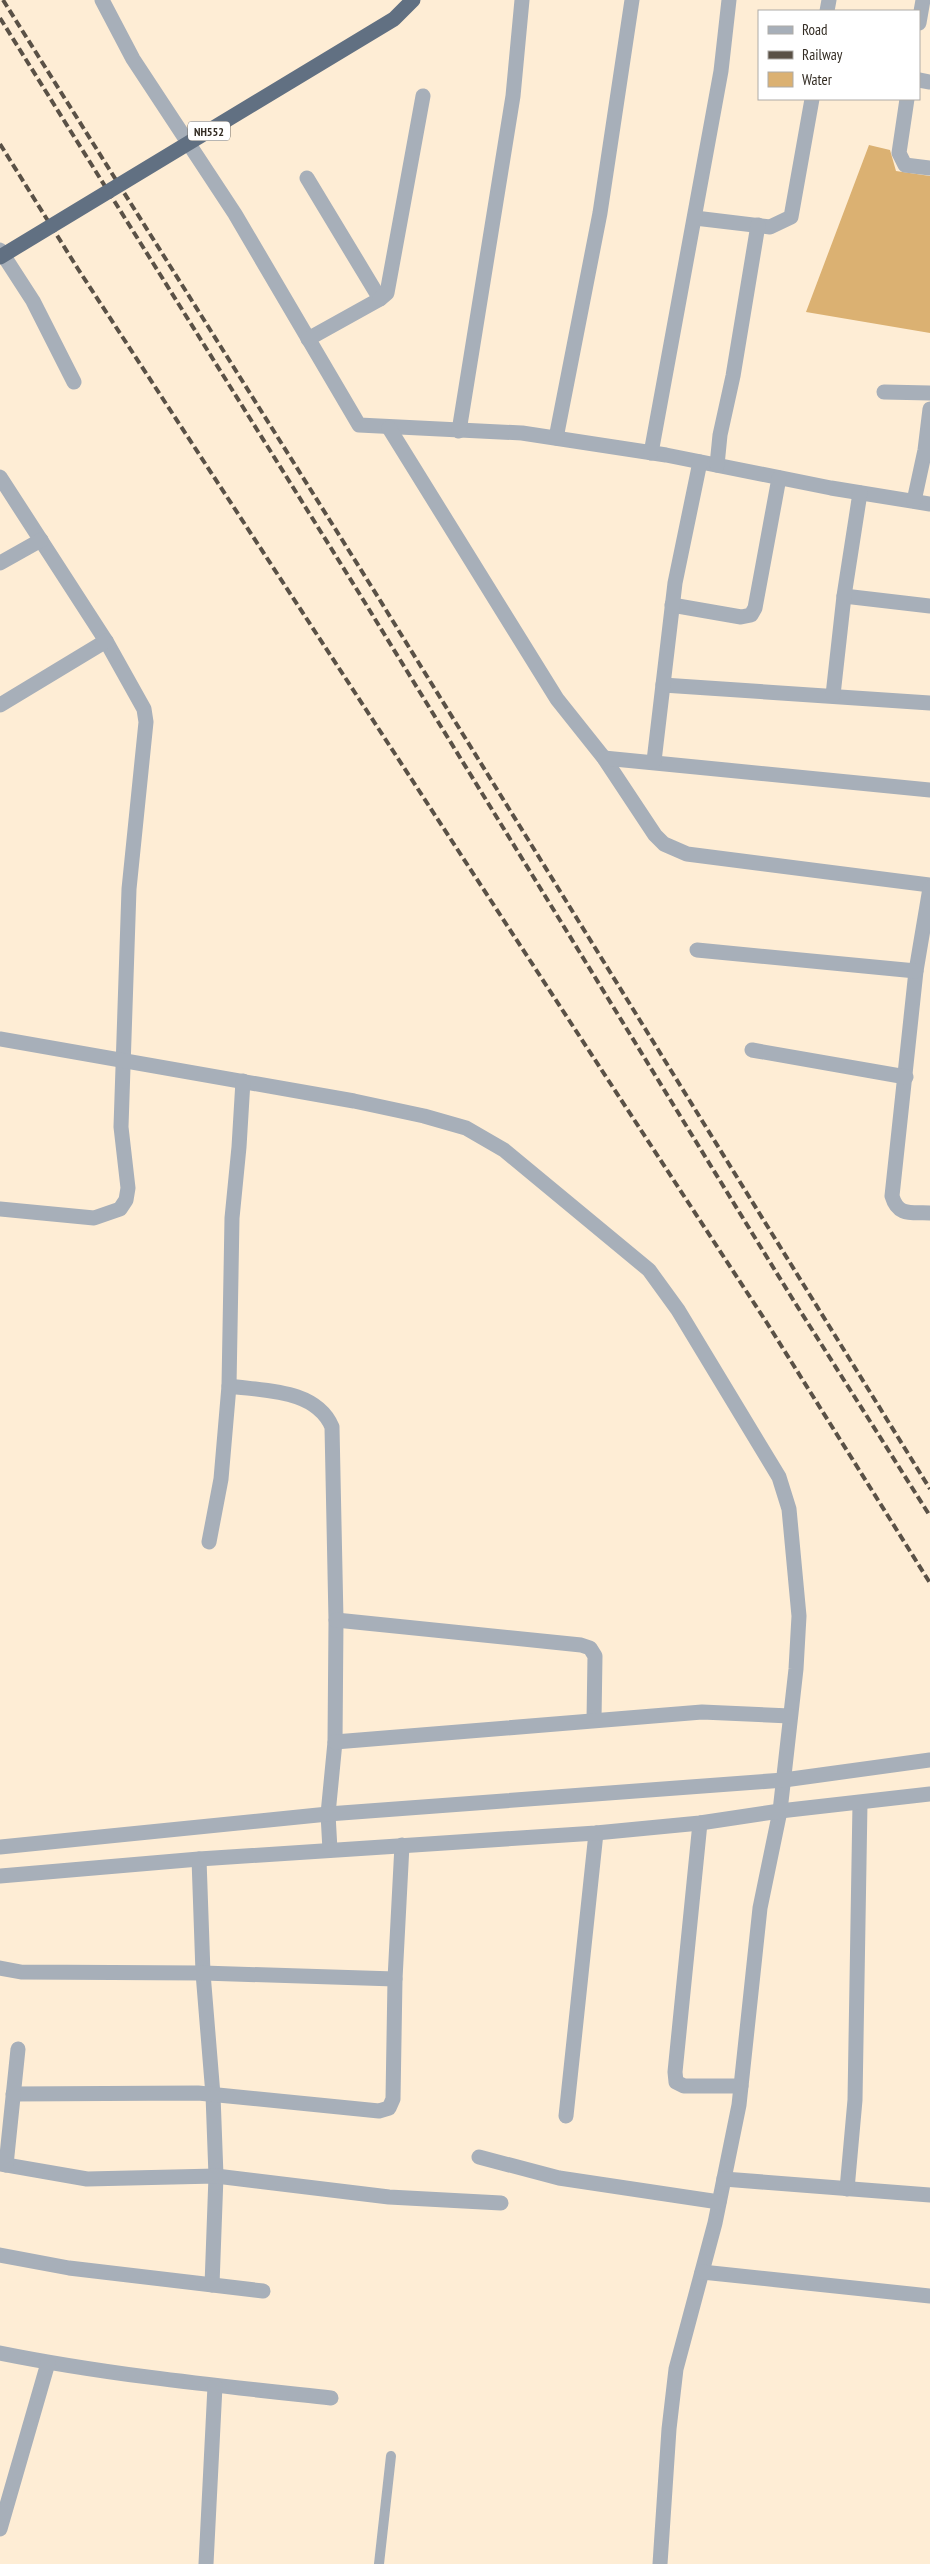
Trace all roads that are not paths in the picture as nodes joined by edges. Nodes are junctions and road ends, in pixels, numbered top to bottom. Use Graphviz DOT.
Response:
graph roads {
  1 [pos="102,0"];
  2 [pos="413,0"];
  3 [pos="522,0"];
  4 [pos="632,0"];
  5 [pos="729,0"];
  6 [pos="923,0"];
  7 [pos="920,17"];
  8 [pos="423,96"];
  9 [pos="812,100"];
  10 [pos="907,100"];
  11 [pos="930,168"];
  12 [pos="307,178"];
  13 [pos="695,218"];
  14 [pos="758,225"];
  15 [pos="0,250"];
  16 [pos="0,257"];
  17 [pos="380,298"];
  18 [pos="308,339"];
  19 [pos="74,382"];
  20 [pos="884,392"];
  21 [pos="930,394"];
  22 [pos="930,409"];
  23 [pos="389,428"];
  24 [pos="459,430"];
  25 [pos="556,438"];
  26 [pos="651,453"];
  27 [pos="700,462"];
  28 [pos="717,465"];
  29 [pos="0,477"];
  30 [pos="779,478"];
  31 [pos="860,493"];
  32 [pos="914,501"];
  33 [pos="930,504"];
  34 [pos="41,540"];
  35 [pos="0,563"];
  36 [pos="844,596"];
  37 [pos="672,605"];
  38 [pos="930,606"];
  39 [pos="106,642"];
  40 [pos="663,684"];
  41 [pos="833,695"];
  42 [pos="930,703"];
  43 [pos="0,705"];
  44 [pos="604,758"];
  45 [pos="654,761"];
  46 [pos="930,790"];
  47 [pos="930,887"];
  48 [pos="697,950"];
  49 [pos="916,971"];
  50 [pos="0,1039"];
  51 [pos="752,1050"];
  52 [pos="125,1062"];
  53 [pos="906,1076"];
  54 [pos="242,1081"];
  55 [pos="0,1209"];
  56 [pos="930,1213"];
  57 [pos="229,1386"];
  58 [pos="210,1542"];
  59 [pos="336,1620"];
  60 [pos="790,1716"];
  61 [pos="594,1720"];
  62 [pos="335,1742"];
  63 [pos="930,1760"];
  64 [pos="784,1780"];
  65 [pos="930,1794"];
  66 [pos="860,1803"];
  67 [pos="780,1812"];
  68 [pos="328,1814"];
  69 [pos="700,1824"];
  70 [pos="596,1833"];
  71 [pos="402,1845"];
  72 [pos="0,1847"];
  73 [pos="330,1850"];
  74 [pos="200,1859"];
  75 [pos="0,1876"];
  76 [pos="0,1968"];
  77 [pos="204,1973"];
  78 [pos="395,1979"];
  79 [pos="18,2049"];
  80 [pos="740,2086"];
  81 [pos="13,2094"];
  82 [pos="213,2095"];
  83 [pos="566,2116"];
  84 [pos="479,2157"];
  85 [pos="3,2164"];
  86 [pos="216,2176"];
  87 [pos="724,2179"];
  88 [pos="847,2189"];
  89 [pos="930,2195"];
  90 [pos="501,2202"];
  91 [pos="719,2202"];
  92 [pos="0,2255"];
  93 [pos="702,2272"];
  94 [pos="212,2285"];
  95 [pos="263,2291"];
  96 [pos="930,2296"];
  97 [pos="0,2353"];
  98 [pos="48,2363"];
  99 [pos="215,2386"];
  100 [pos="331,2398"];
  101 [pos="391,2456"];
  102 [pos="0,2529"];
  103 [pos="206,2564"];
  104 [pos="379,2564"];
  105 [pos="660,2564"];
  1 -- 18 [label="street"];
  2 -- 16 [label="highway, NH552, bridge"];
  3 -- 24 [label="street"];
  4 -- 25 [label="street"];
  5 -- 13 [label="street"];
  6 -- 7 [label="street"];
  8 -- 17 [label="street"];
  9 -- 14 [label="street"];
  10 -- 11 [label="street"];
  12 -- 17 [label="street"];
  13 -- 14 [label="street"];
  13 -- 26 [label="street"];
  14 -- 28 [label="street"];
  15 -- 19 [label="street"];
  17 -- 18 [label="street"];
  18 -- 23 [label="street"];
  20 -- 21 [label="street"];
  22 -- 32 [label="street"];
  23 -- 24 [label="street"];
  23 -- 44 [label="street"];
  24 -- 25 [label="street"];
  25 -- 26 [label="street"];
  26 -- 27 [label="street"];
  27 -- 28 [label="street"];
  27 -- 37 [label="street"];
  28 -- 30 [label="street"];
  29 -- 34 [label="street"];
  30 -- 31 [label="street"];
  30 -- 37 [label="street"];
  31 -- 32 [label="street"];
  31 -- 36 [label="street"];
  32 -- 33 [label="street"];
  34 -- 35 [label="street"];
  34 -- 39 [label="street"];
  36 -- 38 [label="street"];
  36 -- 41 [label="street"];
  37 -- 40 [label="street"];
  39 -- 43 [label="street"];
  39 -- 52 [label="street"];
  40 -- 41 [label="street"];
  40 -- 45 [label="street"];
  41 -- 42 [label="street"];
  44 -- 45 [label="street"];
  44 -- 47 [label="street"];
  45 -- 46 [label="street"];
  47 -- 49 [label="street"];
  48 -- 49 [label="street"];
  49 -- 53 [label="street"];
  50 -- 52 [label="street"];
  51 -- 53 [label="street"];
  52 -- 54 [label="street"];
  52 -- 55 [label="street"];
  53 -- 56 [label="street"];
  54 -- 57 [label="street"];
  54 -- 60 [label="street"];
  57 -- 58 [label="street"];
  57 -- 59 [label="street"];
  59 -- 61 [label="street"];
  59 -- 62 [label="street"];
  60 -- 61 [label="street"];
  60 -- 64 [label="street"];
  61 -- 62 [label="street"];
  62 -- 68 [label="street"];
  63 -- 64 [label="street"];
  64 -- 67 [label="street"];
  64 -- 68 [label="street"];
  65 -- 66 [label="street"];
  66 -- 67 [label="street"];
  66 -- 88 [label="street"];
  67 -- 69 [label="street"];
  67 -- 80 [label="street"];
  68 -- 72 [label="street"];
  68 -- 73 [label="street"];
  69 -- 70 [label="street"];
  69 -- 80 [label="street"];
  70 -- 71 [label="street"];
  70 -- 83 [label="street"];
  71 -- 73 [label="street"];
  71 -- 78 [label="street"];
  73 -- 74 [label="street"];
  74 -- 75 [label="street"];
  74 -- 77 [label="street"];
  76 -- 77 [label="street"];
  77 -- 78 [label="street"];
  77 -- 82 [label="street"];
  78 -- 82 [label="street"];
  79 -- 81 [label="street"];
  80 -- 87 [label="street"];
  81 -- 82 [label="street"];
  81 -- 85 [label="street"];
  82 -- 86 [label="street"];
  84 -- 91 [label="street"];
  85 -- 86 [label="street"];
  86 -- 90 [label="street"];
  86 -- 94 [label="street"];
  87 -- 88 [label="street"];
  87 -- 91 [label="street"];
  88 -- 89 [label="street"];
  91 -- 93 [label="street"];
  92 -- 94 [label="street"];
  93 -- 96 [label="street"];
  93 -- 105 [label="street"];
  94 -- 95 [label="street"];
  97 -- 98 [label="street"];
  98 -- 99 [label="street"];
  98 -- 102 [label="street"];
  99 -- 100 [label="street"];
  99 -- 103 [label="street"];
  101 -- 104 [label="lane"];
}
